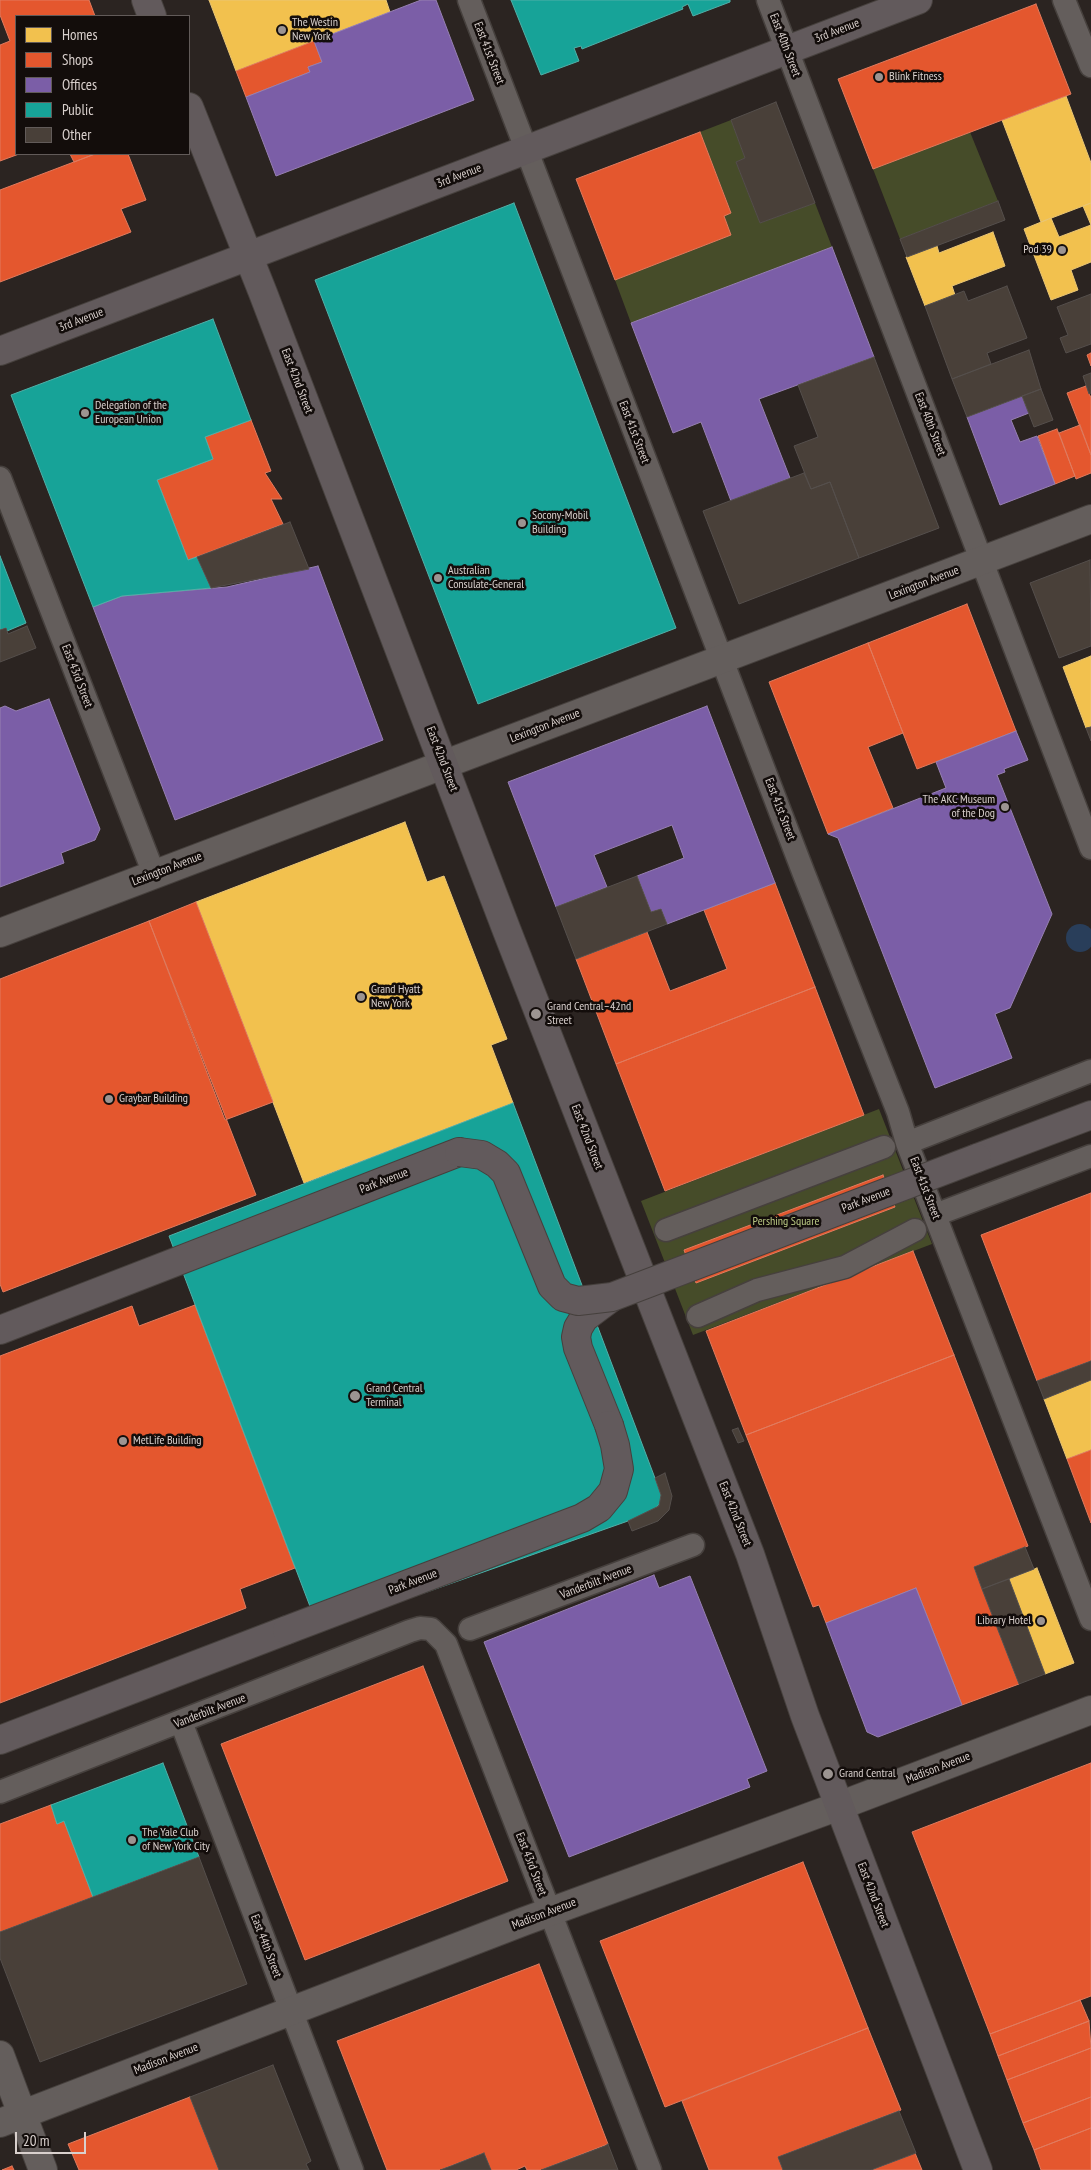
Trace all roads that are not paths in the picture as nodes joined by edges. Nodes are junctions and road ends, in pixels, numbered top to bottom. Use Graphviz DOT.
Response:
graph roads {
  1 [pos="146,0"];
  2 [pos="469,0"];
  3 [pos="768,0"];
  4 [pos="918,0"];
  5 [pos="1064,0"];
  6 [pos="152,15"];
  7 [pos="787,50"];
  8 [pos="1091,66"];
  9 [pos="190,110"];
  10 [pos="526,150"];
  11 [pos="248,256"];
  12 [pos="0,351"];
  13 [pos="0,478"];
  14 [pos="1091,519"];
  15 [pos="982,560"];
  16 [pos="722,660"];
  17 [pos="443,764"];
  18 [pos="1091,848"];
  19 [pos="154,874"];
  20 [pos="0,933"];
  21 [pos="1091,1071"];
  22 [pos="1091,1115"];
  23 [pos="907,1143"];
  24 [pos="884,1147"];
  25 [pos="1091,1156"];
  26 [pos="935,1215"];
  27 [pos="666,1230"];
  28 [pos="915,1230"];
  29 [pos="612,1297"];
  30 [pos="698,1316"];
  31 [pos="0,1330"];
  32 [pos="693,1545"];
  33 [pos="1091,1619"];
  34 [pos="420,1628"];
  35 [pos="470,1629"];
  36 [pos="1091,1710"];
  37 [pos="181,1722"];
  38 [pos="0,1740"];
  39 [pos="0,1792"];
  40 [pos="840,1806"];
  41 [pos="550,1912"];
  42 [pos="291,2011"];
  43 [pos="0,2055"];
  44 [pos="11,2119"];
  45 [pos="43,2170"];
  46 [pos="352,2170"];
  47 [pos="650,2170"];
  48 [pos="978,2170"];
  1 -- 6 [label="main road"];
  2 -- 10 [label="street, East 41st Street"];
  3 -- 7 [label="street, East 40th Street"];
  4 -- 7 [label="main road, 3rd Avenue"];
  5 -- 8 [label="street"];
  7 -- 10 [label="main road, 3rd Avenue"];
  7 -- 15 [label="street, East 40th Street"];
  9 -- 11 [label="main road, East 42nd Street"];
  10 -- 11 [label="main road, 3rd Avenue"];
  10 -- 16 [label="street, East 41st Street"];
  11 -- 12 [label="main road, 3rd Avenue"];
  11 -- 17 [label="main road, East 42nd Street"];
  13 -- 19 [label="street, East 43rd Street"];
  14 -- 15 [label="main road, Lexington Avenue"];
  15 -- 16 [label="main road, Lexington Avenue"];
  15 -- 18 [label="street, East 40th Street"];
  16 -- 17 [label="main road, Lexington Avenue"];
  16 -- 23 [label="street, East 41st Street"];
  17 -- 19 [label="main road, Lexington Avenue"];
  17 -- 40 [label="main road, East 42nd Street"];
  19 -- 20 [label="main road, Lexington Avenue"];
  21 -- 23 [label="street"];
  22 -- 29 [label="main road, Park Avenue, bridge"];
  23 -- 26 [label="street, East 41st Street"];
  24 -- 27 [label="street"];
  25 -- 26 [label="street"];
  26 -- 33 [label="street, East 41st Street"];
  28 -- 30 [label="street"];
  29 -- 31 [label="main road, Park Avenue, bridge"];
  29 -- 38 [label="main road, Park Avenue, bridge"];
  32 -- 35 [label="street, Vanderbilt Avenue"];
  34 -- 37 [label="street, Vanderbilt Avenue"];
  34 -- 41 [label="street, East 43rd Street"];
  36 -- 40 [label="main road, Madison Avenue"];
  37 -- 39 [label="street, Vanderbilt Avenue"];
  37 -- 42 [label="street, East 44th Street"];
  40 -- 41 [label="main road, Madison Avenue"];
  40 -- 48 [label="main road, East 42nd Street"];
  41 -- 42 [label="main road, Madison Avenue"];
  41 -- 47 [label="street, East 43rd Street"];
  42 -- 44 [label="main road, Madison Avenue"];
  42 -- 46 [label="street, East 44th Street"];
  43 -- 44 [label="main road"];
  44 -- 45 [label="main road"];
}
